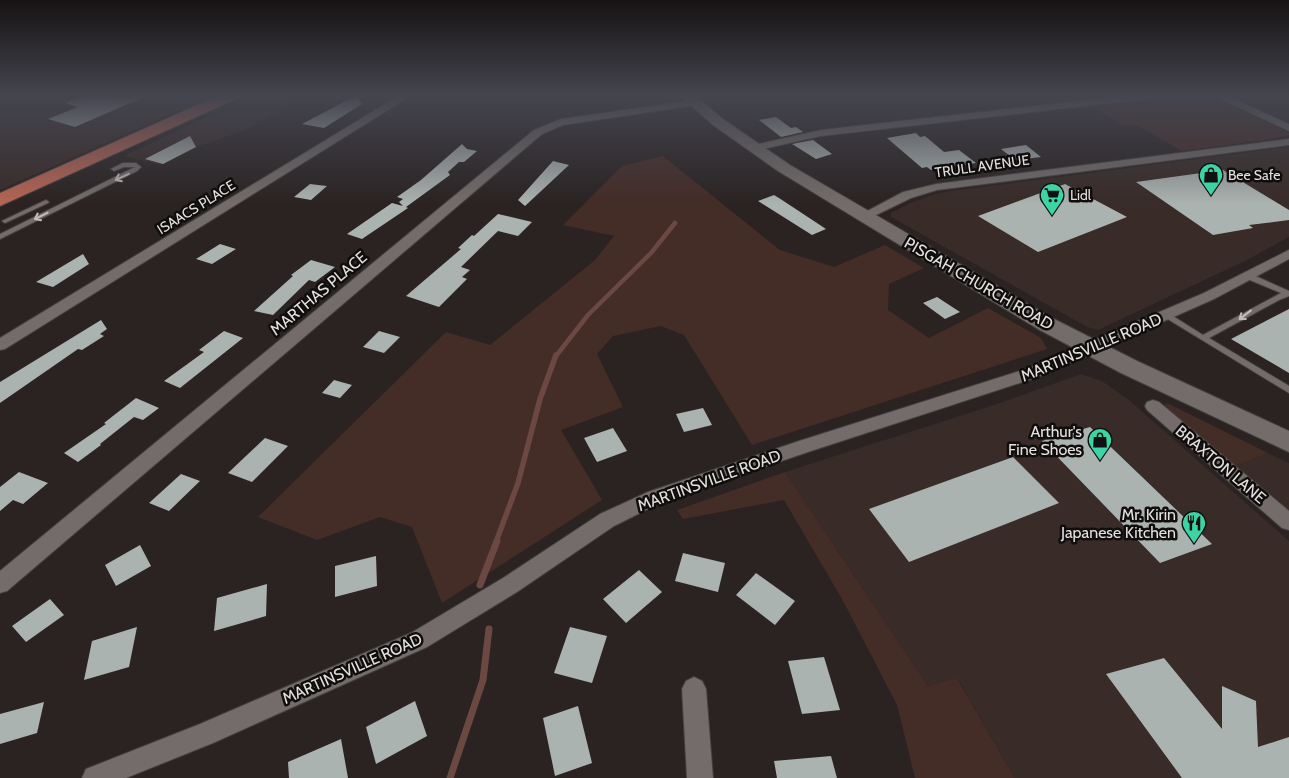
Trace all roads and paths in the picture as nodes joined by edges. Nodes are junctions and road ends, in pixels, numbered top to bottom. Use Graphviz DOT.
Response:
graph roads {
  1 [pos="152,131"];
  2 [pos="348,131"];
  3 [pos="540,131"];
  4 [pos="732,131"];
  5 [pos="835,131"];
  6 [pos="1289,142"];
  7 [pos="754,148"];
  8 [pos="114,169"];
  9 [pos="0,200"];
  10 [pos="46,202"];
  11 [pos="864,216"];
  12 [pos="2,222"];
  13 [pos="0,237"];
  14 [pos="1289,254"];
  15 [pos="1248,276"];
  16 [pos="1288,293"];
  17 [pos="1165,315"];
  18 [pos="1203,338"];
  19 [pos="0,345"];
  20 [pos="1093,348"];
  21 [pos="1289,390"];
  22 [pos="1153,406"];
  23 [pos="1289,442"];
  24 [pos="1289,522"];
  25 [pos="0,584"];
  26 [pos="694,689"];
  27 [pos="95,778"];
  28 [pos="700,778"];
  1 -- 9 [label="main road"];
  2 -- 19 [label="street, ISAACS PLACE"];
  3 -- 25 [label="street, MARTHAS PLACE"];
  4 -- 7 [label="main road, PISGAH CHURCH ROAD"];
  5 -- 7 [label="street"];
  6 -- 11 [label="street, TRULL AVENUE"];
  7 -- 11 [label="main road, PISGAH CHURCH ROAD"];
  8 -- 13 [label="lane, one-way"];
  10 -- 12 [label="lane"];
  11 -- 20 [label="main road, PISGAH CHURCH ROAD"];
  14 -- 15 [label="street, MARTINSVILLE ROAD"];
  15 -- 16 [label="lane"];
  15 -- 17 [label="street, MARTINSVILLE ROAD"];
  16 -- 18 [label="lane, one-way"];
  17 -- 18 [label="lane"];
  17 -- 20 [label="street, MARTINSVILLE ROAD"];
  18 -- 21 [label="lane"];
  20 -- 23 [label="main road, PISGAH CHURCH ROAD"];
  20 -- 27 [label="street, MARTINSVILLE ROAD"];
  22 -- 24 [label="street, BRAXTON LANE"];
  26 -- 28 [label="street"];
}
